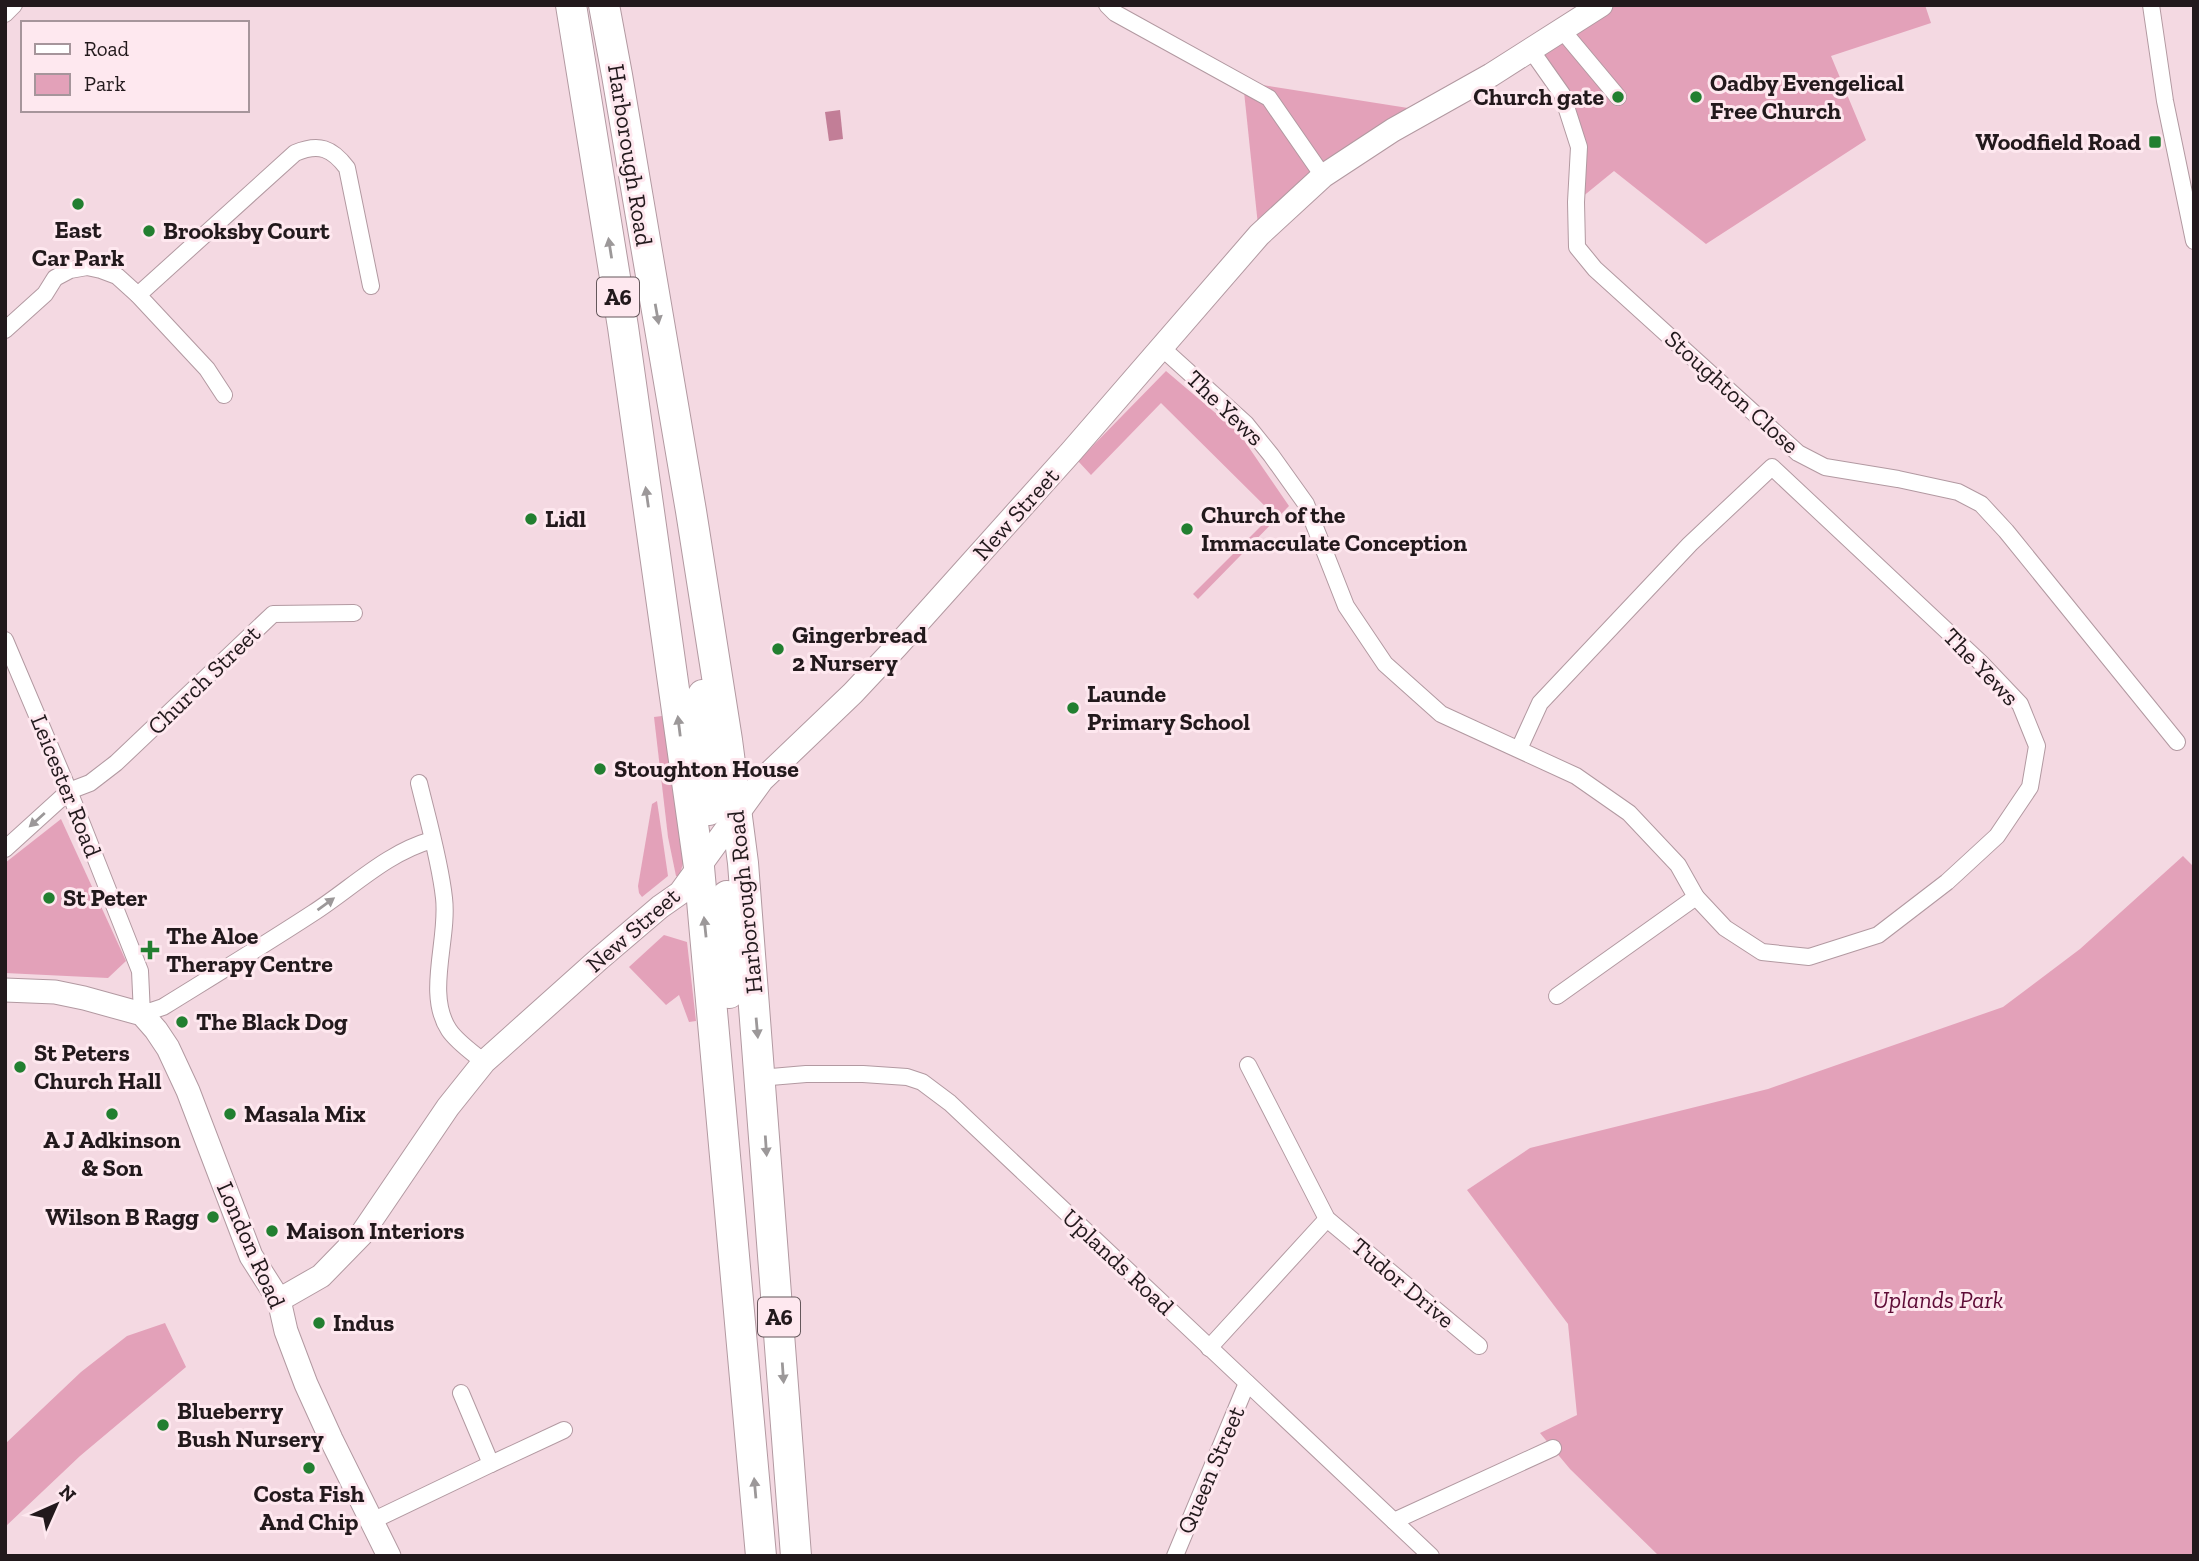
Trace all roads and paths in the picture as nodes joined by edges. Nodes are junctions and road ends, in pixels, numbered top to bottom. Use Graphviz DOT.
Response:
graph roads {
  1 [pos="14,5"];
  2 [pos="571,5"];
  3 [pos="604,5"];
  4 [pos="1107,5"];
  5 [pos="1601,5"];
  6 [pos="2151,5"];
  7 [pos="5,14"];
  8 [pos="1562,30"];
  9 [pos="1531,50"];
  10 [pos="1618,97"];
  11 [pos="1323,176"];
  12 [pos="2194,241"];
  13 [pos="371,286"];
  14 [pos="138,295"];
  15 [pos="5,330"];
  16 [pos="1162,348"];
  17 [pos="670,386"];
  18 [pos="224,395"];
  19 [pos="691,511"];
  20 [pos="354,613"];
  21 [pos="653,615"];
  22 [pos="5,640"];
  23 [pos="2177,742"];
  24 [pos="1518,748"];
  25 [pos="419,783"];
  26 [pos="69,791"];
  27 [pos="432,840"];
  28 [pos="718,840"];
  29 [pos="5,849"];
  30 [pos="1696,897"];
  31 [pos="5,990"];
  32 [pos="1557,996"];
  33 [pos="142,1014"];
  34 [pos="714,1044"];
  35 [pos="484,1062"];
  36 [pos="1248,1065"];
  37 [pos="732,1067"];
  38 [pos="760,1078"];
  39 [pos="736,1101"];
  40 [pos="1327,1219"];
  41 [pos="279,1300"];
  42 [pos="1479,1346"];
  43 [pos="743,1348"];
  44 [pos="1209,1348"];
  45 [pos="1247,1383"];
  46 [pos="461,1393"];
  47 [pos="564,1430"];
  48 [pos="1553,1448"];
  49 [pos="491,1464"];
  50 [pos="372,1521"];
  51 [pos="1394,1521"];
  52 [pos="389,1556"];
  53 [pos="761,1556"];
  54 [pos="796,1556"];
  55 [pos="1175,1556"];
  56 [pos="1431,1556"];
  1 -- 7 [label="street"];
  21 -- 2 [label="highway, Harborough Road / A6, one-way"];
  3 -- 17 [label="highway, Harborough Road / A6, one-way"];
  4 -- 11 [label="street"];
  5 -- 8 [label="main road, New Street"];
  6 -- 12 [label="street"];
  8 -- 9 [label="main road, New Street"];
  8 -- 10 [label="street"];
  9 -- 11 [label="main road, New Street"];
  9 -- 23 [label="street, Stoughton Close"];
  11 -- 16 [label="main road, New Street"];
  13 -- 14 [label="street"];
  14 -- 15 [label="street"];
  14 -- 18 [label="street"];
  16 -- 24 [label="street, The Yews"];
  16 -- 28 [label="main road, New Street"];
  17 -- 19 [label="highway, Harborough Road / A6"];
  17 -- 21 [label="highway"];
  19 -- 28 [label="highway, A6"];
  19 -- 28 [label="highway, Harborough Road / A6"];
  20 -- 26 [label="street, Church Street"];
  28 -- 21 [label="highway, Harborough Road / A6, one-way"];
  22 -- 26 [label="street, Leicester Road"];
  24 -- 30 [label="street, The Yews"];
  24 -- 30 [label="street, The Yews"];
  25 -- 27 [label="street"];
  26 -- 29 [label="street, Church Street, one-way"];
  26 -- 33 [label="street, Leicester Road"];
  33 -- 27 [label="street, one-way"];
  27 -- 35 [label="street"];
  34 -- 28 [label="highway, Harborough Road / A6, one-way"];
  28 -- 35 [label="main road, New Street"];
  28 -- 37 [label="highway, A6"];
  28 -- 38 [label="highway, Harborough Road / A6, one-way"];
  30 -- 32 [label="street"];
  31 -- 33 [label="main road"];
  33 -- 41 [label="main road, London Road"];
  34 -- 37 [label="highway"];
  34 -- 43 [label="highway, Harborough Road / A6"];
  35 -- 41 [label="main road, New Street"];
  36 -- 40 [label="street, Tudor Drive"];
  37 -- 38 [label="highway"];
  37 -- 39 [label="highway, A6"];
  38 -- 39 [label="highway"];
  38 -- 44 [label="street, Uplands Road"];
  38 -- 54 [label="highway, Harborough Road / A6, one-way"];
  39 -- 43 [label="highway, A6"];
  40 -- 42 [label="street, Tudor Drive"];
  40 -- 44 [label="street, Tudor Drive"];
  41 -- 50 [label="main road, London Road"];
  53 -- 43 [label="highway, Harborough Road / A6, one-way"];
  44 -- 45 [label="street, Uplands Road"];
  45 -- 51 [label="street, Uplands Road"];
  45 -- 55 [label="street, Queen Street"];
  46 -- 49 [label="street"];
  47 -- 49 [label="street"];
  48 -- 51 [label="street"];
  49 -- 50 [label="street"];
  50 -- 52 [label="main road, London Road"];
  51 -- 56 [label="street, Uplands Road"];
}
